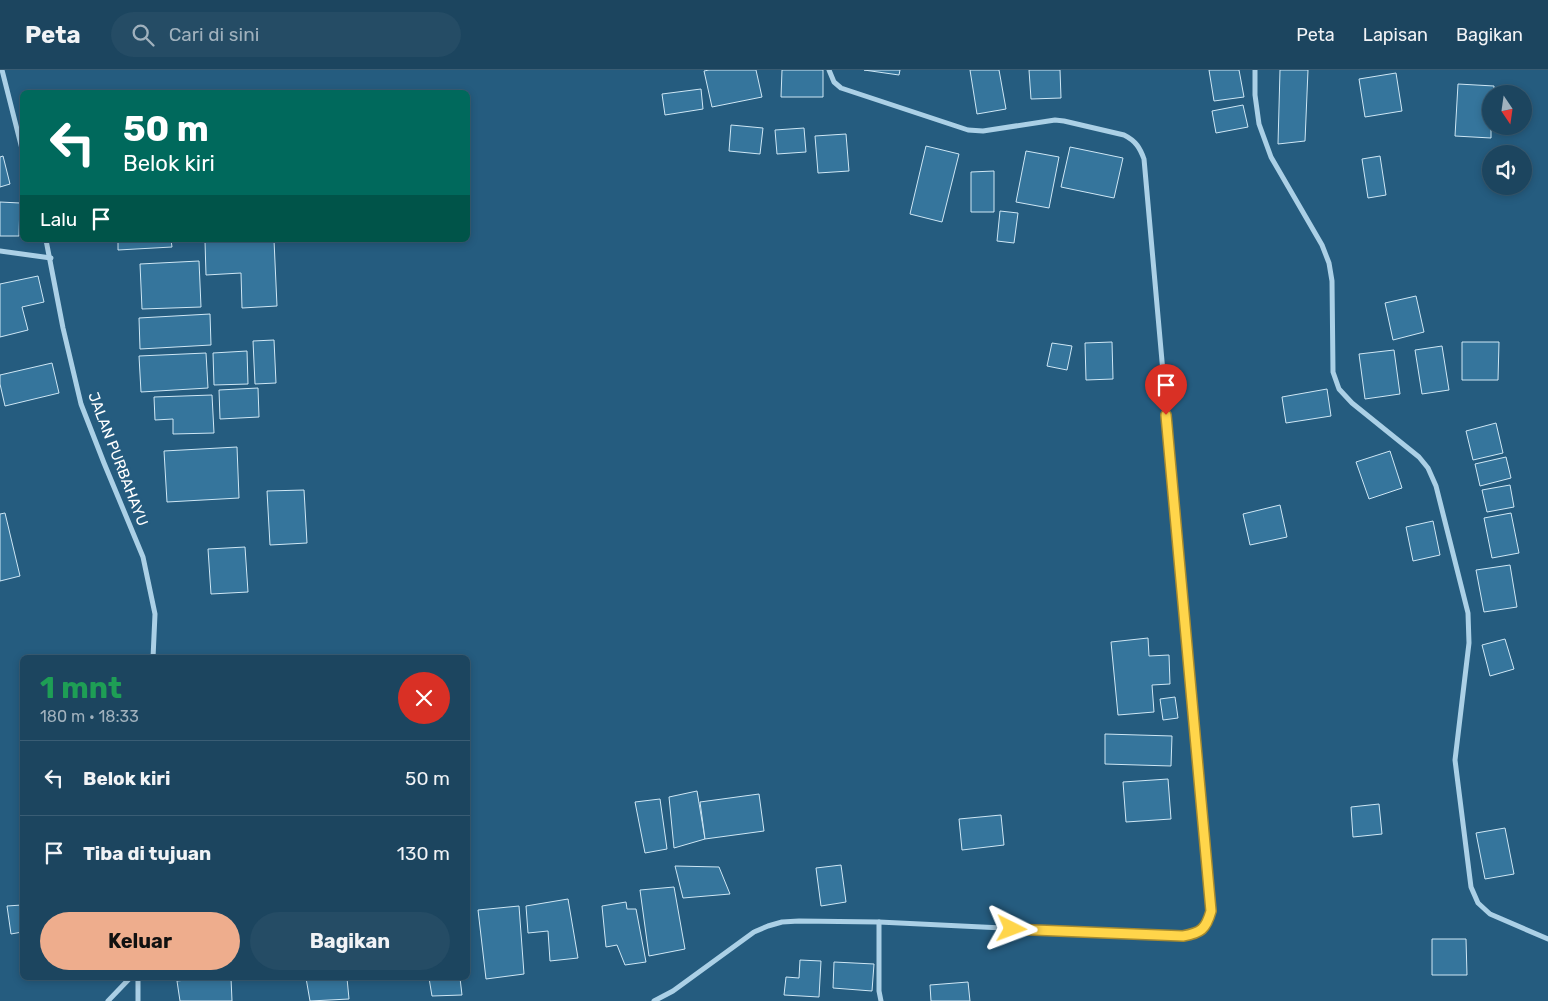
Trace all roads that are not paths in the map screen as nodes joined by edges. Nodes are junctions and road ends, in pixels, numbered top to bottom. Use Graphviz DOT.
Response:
graph roads {
  1 [pos="2,70"];
  2 [pos="829,70"];
  3 [pos="1255,70"];
  4 [pos="20,141"];
  5 [pos="46,242"];
  6 [pos="0,251"];
  7 [pos="50,258"];
  8 [pos="153,655"];
  9 [pos="879,922"];
  10 [pos="1548,939"];
  11 [pos="128,980"];
  12 [pos="138,980"];
  13 [pos="108,1001"];
  14 [pos="138,1001"];
  15 [pos="654,1001"];
  16 [pos="881,1001"];
  1 -- 4 [label="street"];
  2 -- 9 [label="street"];
  3 -- 10 [label="street"];
  5 -- 7 [label="street, JALAN PURBAHAYU"];
  6 -- 7 [label="street"];
  7 -- 8 [label="street, JALAN PURBAHAYU"];
  9 -- 15 [label="street"];
  9 -- 16 [label="street"];
  11 -- 13 [label="street"];
  12 -- 14 [label="street"];
}
